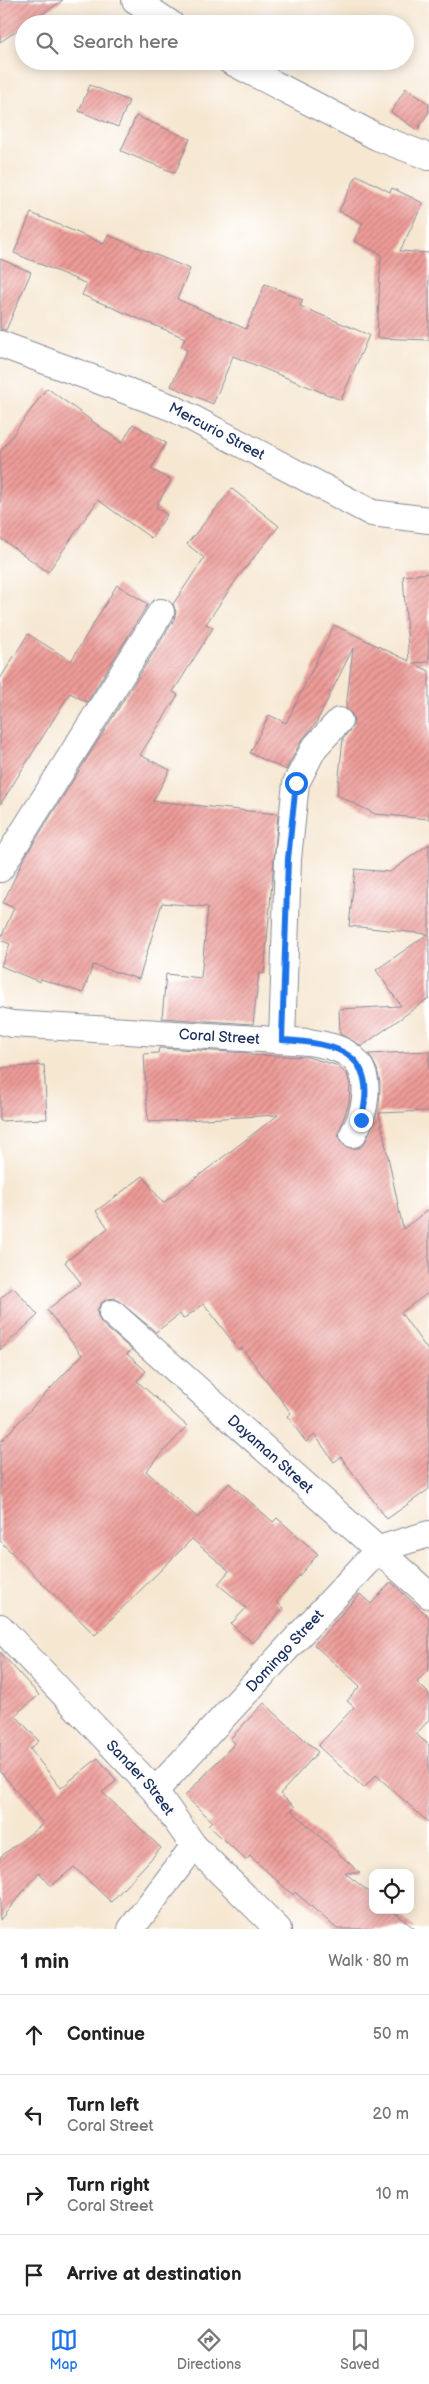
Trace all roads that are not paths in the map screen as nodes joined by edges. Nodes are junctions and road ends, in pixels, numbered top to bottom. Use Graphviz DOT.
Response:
graph roads {
  1 [pos="135,0"];
  2 [pos="158,15"];
  3 [pos="247,70"];
  4 [pos="429,157"];
  5 [pos="0,344"];
  6 [pos="429,520"];
  7 [pos="161,612"];
  8 [pos="339,721"];
  9 [pos="0,869"];
  10 [pos="0,1021"];
  11 [pos="282,1040"];
  12 [pos="353,1134"];
  13 [pos="112,1313"];
  14 [pos="429,1534"];
  15 [pos="378,1549"];
  16 [pos="429,1595"];
  17 [pos="0,1627"];
  18 [pos="154,1791"];
  19 [pos="194,1846"];
  20 [pos="131,1929"];
  21 [pos="278,1929"];
  1 -- 2 [label="street"];
  3 -- 4 [label="street"];
  5 -- 6 [label="street, Mercurio Street"];
  7 -- 9 [label="street"];
  8 -- 11 [label="street"];
  10 -- 11 [label="street, Coral Street"];
  11 -- 12 [label="street, Coral Street"];
  13 -- 15 [label="street, Dayaman Street"];
  14 -- 15 [label="street"];
  15 -- 16 [label="street, Dayaman Street"];
  15 -- 18 [label="street, Domingo Street"];
  17 -- 18 [label="street, Sander Street"];
  18 -- 19 [label="street, Sander Street"];
  19 -- 20 [label="street"];
  19 -- 21 [label="street, Sander Street"];
}
